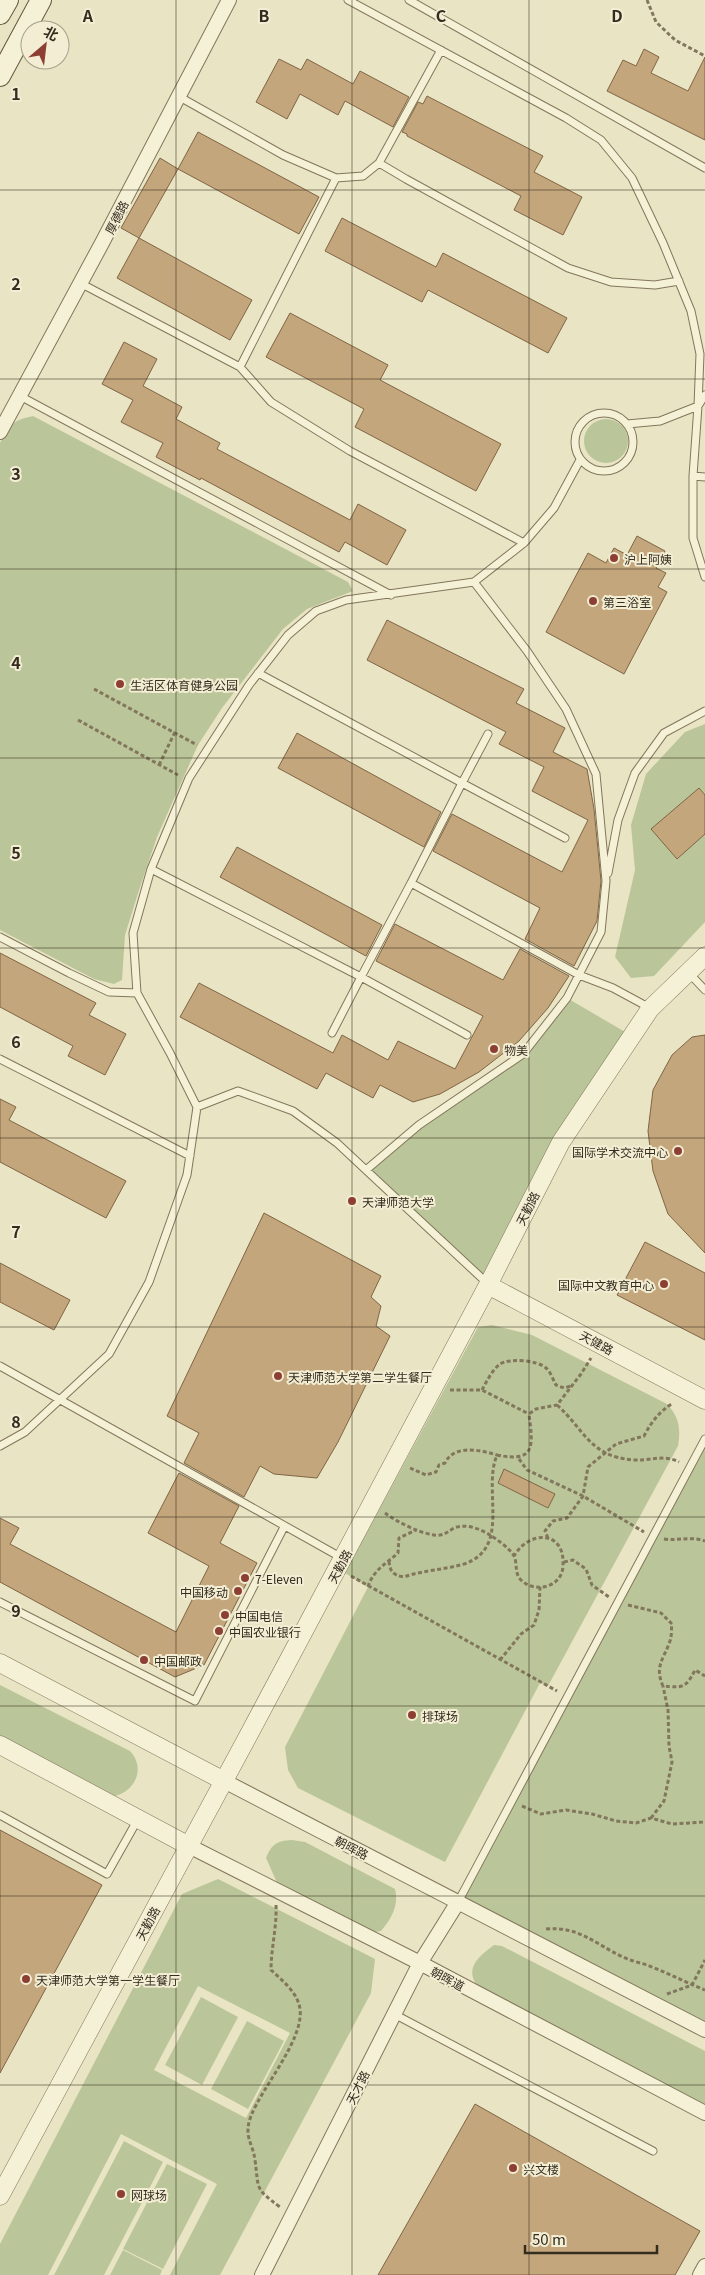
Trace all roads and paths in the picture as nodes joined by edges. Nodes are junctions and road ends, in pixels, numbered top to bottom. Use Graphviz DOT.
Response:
graph roads {
  1 [pos="8,0"];
  2 [pos="41,0"];
  3 [pos="229,0"];
  4 [pos="348,0"];
  5 [pos="409,0"];
  6 [pos="647,0"];
  7 [pos="0,14"];
  8 [pos="441,50"];
  9 [pos="705,56"];
  10 [pos="0,76"];
  11 [pos="178,96"];
  12 [pos="380,163"];
  13 [pos="705,168"];
  14 [pos="336,178"];
  15 [pos="679,281"];
  16 [pos="80,283"];
  17 [pos="240,367"];
  18 [pos="705,394"];
  19 [pos="20,396"];
  20 [pos="698,406"];
  21 [pos="627,424"];
  22 [pos="0,432"];
  23 [pos="580,460"];
  24 [pos="692,476"];
  25 [pos="705,477"];
  26 [pos="524,544"];
  27 [pos="705,577"];
  28 [pos="474,582"];
  29 [pos="391,595"];
  30 [pos="258,673"];
  31 [pos="94,689"];
  32 [pos="705,712"];
  33 [pos="78,720"];
  34 [pos="175,732"];
  35 [pos="488,734"];
  36 [pos="206,750"];
  37 [pos="158,765"];
  38 [pos="188,780"];
  39 [pos="462,783"];
  40 [pos="565,838"];
  41 [pos="151,869"];
  42 [pos="606,881"];
  43 [pos="411,883"];
  44 [pos="0,936"];
  45 [pos="705,956"];
  46 [pos="688,972"];
  47 [pos="579,975"];
  48 [pos="361,977"];
  49 [pos="705,990"];
  50 [pos="136,993"];
  51 [pos="650,1009"];
  52 [pos="332,1033"];
  53 [pos="467,1035"];
  54 [pos="0,1059"];
  55 [pos="197,1107"];
  56 [pos="190,1156"];
  57 [pos="366,1170"];
  58 [pos="488,1285"];
  59 [pos="598,1343"];
  60 [pos="0,1366"];
  61 [pos="436,1383"];
  62 [pos="571,1386"];
  63 [pos="482,1390"];
  64 [pos="687,1390"];
  65 [pos="60,1400"];
  66 [pos="705,1400"];
  67 [pos="557,1405"];
  68 [pos="529,1414"];
  69 [pos="705,1439"];
  70 [pos="0,1446"];
  71 [pos="607,1453"];
  72 [pos="497,1455"];
  73 [pos="396,1458"];
  74 [pos="519,1459"];
  75 [pos="689,1468"];
  76 [pos="582,1496"];
  77 [pos="373,1502"];
  78 [pos="284,1527"];
  79 [pos="417,1530"];
  80 [pos="490,1535"];
  81 [pos="653,1537"];
  82 [pos="548,1538"];
  83 [pos="705,1541"];
  84 [pos="514,1556"];
  85 [pos="389,1561"];
  86 [pos="564,1562"];
  87 [pos="340,1563"];
  88 [pos="368,1587"];
  89 [pos="540,1587"];
  90 [pos="0,1602"];
  91 [pos="618,1603"];
  92 [pos="500,1660"];
  93 [pos="0,1663"];
  94 [pos="705,1676"];
  95 [pos="664,1686"];
  96 [pos="568,1697"];
  97 [pos="0,1745"];
  98 [pos="224,1781"];
  99 [pos="512,1802"];
  100 [pos="0,1816"];
  101 [pos="138,1818"];
  102 [pos="651,1818"];
  103 [pos="705,1822"];
  104 [pos="189,1846"];
  105 [pos="275,1890"];
  106 [pos="458,1902"];
  107 [pos="542,1929"];
  108 [pos="705,1960"];
  109 [pos="420,1963"];
  110 [pos="692,1984"];
  111 [pos="705,1990"];
  112 [pos="644,1998"];
  113 [pos="394,2014"];
  114 [pos="705,2030"];
  115 [pos="705,2113"];
  116 [pos="652,2152"];
  117 [pos="2,2187"];
  118 [pos="292,2216"];
  119 [pos="705,2266"];
  120 [pos="262,2275"];
  121 [pos="700,2275"];
  1 -- 7 [label="main road"];
  2 -- 10 [label="main road"];
  3 -- 11 [label="street, 厚德路"];
  4 -- 8 [label="lane"];
  5 -- 13 [label="lane"];
  6 -- 9 [label="path"];
  8 -- 12 [label="lane"];
  8 -- 15 [label="lane"];
  11 -- 14 [label="lane"];
  11 -- 16 [label="street, 厚德路"];
  12 -- 14 [label="lane"];
  12 -- 15 [label="lane"];
  14 -- 17 [label="lane"];
  15 -- 20 [label="lane"];
  16 -- 17 [label="lane"];
  16 -- 19 [label="street, 厚德路"];
  17 -- 26 [label="lane"];
  18 -- 20 [label="lane"];
  19 -- 22 [label="street, 厚德路"];
  19 -- 29 [label="lane"];
  20 -- 21 [label="lane"];
  20 -- 24 [label="lane"];
  21 -- 23 [label="lane"];
  21 -- 23 [label="lane"];
  23 -- 26 [label="lane"];
  24 -- 25 [label="lane"];
  24 -- 27 [label="lane"];
  26 -- 28 [label="lane"];
  28 -- 29 [label="lane"];
  28 -- 42 [label="lane"];
  29 -- 30 [label="lane"];
  30 -- 36 [label="lane"];
  30 -- 39 [label="lane"];
  31 -- 34 [label="path"];
  32 -- 42 [label="lane"];
  33 -- 37 [label="path"];
  34 -- 36 [label="path"];
  34 -- 37 [label="path"];
  35 -- 39 [label="lane"];
  36 -- 38 [label="lane"];
  37 -- 38 [label="path"];
  38 -- 41 [label="lane"];
  39 -- 40 [label="lane"];
  39 -- 43 [label="lane"];
  41 -- 48 [label="lane"];
  41 -- 50 [label="lane"];
  42 -- 47 [label="lane"];
  43 -- 47 [label="lane"];
  43 -- 48 [label="lane"];
  44 -- 50 [label="lane"];
  45 -- 46 [label="street, 天勤路"];
  46 -- 49 [label="lane"];
  46 -- 51 [label="street, 天勤路"];
  47 -- 51 [label="lane"];
  47 -- 57 [label="lane"];
  48 -- 52 [label="lane"];
  48 -- 53 [label="lane"];
  50 -- 55 [label="lane"];
  51 -- 58 [label="street, 天勤路"];
  54 -- 56 [label="lane"];
  55 -- 56 [label="lane"];
  55 -- 57 [label="lane"];
  56 -- 65 [label="lane"];
  57 -- 58 [label="lane"];
  58 -- 59 [label="street, 天健路"];
  58 -- 61 [label="street, 天勤路"];
  59 -- 62 [label="path"];
  59 -- 64 [label="street, 天健路"];
  60 -- 65 [label="lane"];
  61 -- 63 [label="path"];
  61 -- 73 [label="street, 天勤路"];
  62 -- 63 [label="path"];
  62 -- 67 [label="path"];
  63 -- 68 [label="path"];
  64 -- 66 [label="street, 天健路"];
  64 -- 71 [label="path"];
  65 -- 70 [label="lane"];
  65 -- 78 [label="lane"];
  67 -- 68 [label="path"];
  67 -- 71 [label="path"];
  68 -- 74 [label="path"];
  69 -- 75 [label="lane"];
  71 -- 75 [label="path"];
  71 -- 76 [label="path"];
  72 -- 73 [label="path"];
  72 -- 74 [label="path"];
  72 -- 80 [label="path"];
  73 -- 77 [label="street, 天勤路"];
  74 -- 76 [label="path"];
  75 -- 81 [label="lane"];
  76 -- 81 [label="path"];
  76 -- 82 [label="path"];
  77 -- 79 [label="path"];
  77 -- 87 [label="street, 天勤路"];
  78 -- 87 [label="lane"];
  78 -- 90 [label="lane"];
  79 -- 80 [label="path"];
  79 -- 85 [label="path"];
  80 -- 84 [label="path"];
  80 -- 85 [label="path"];
  81 -- 83 [label="path"];
  81 -- 91 [label="lane"];
  82 -- 84 [label="path"];
  82 -- 86 [label="path"];
  84 -- 89 [label="path"];
  85 -- 88 [label="path"];
  86 -- 89 [label="path"];
  86 -- 91 [label="path"];
  87 -- 88 [label="path"];
  87 -- 98 [label="street, 天勤路"];
  88 -- 92 [label="path"];
  89 -- 92 [label="path"];
  91 -- 95 [label="path"];
  91 -- 96 [label="lane"];
  92 -- 96 [label="path"];
  93 -- 98 [label="street, 朝晖路"];
  94 -- 95 [label="path"];
  95 -- 102 [label="path"];
  96 -- 99 [label="lane"];
  97 -- 101 [label="street"];
  98 -- 104 [label="street, 天勤路"];
  98 -- 106 [label="street, 朝晖路"];
  99 -- 102 [label="path"];
  99 -- 106 [label="lane"];
  100 -- 101 [label="lane"];
  101 -- 104 [label="street"];
  102 -- 103 [label="path"];
  104 -- 105 [label="street, 朝晖道"];
  104 -- 117 [label="street, 天勤路"];
  105 -- 109 [label="street, 朝晖道"];
  105 -- 118 [label="path"];
  106 -- 109 [label="street, 天才路"];
  106 -- 112 [label="street, 朝晖路"];
  107 -- 110 [label="path"];
  108 -- 110 [label="path"];
  109 -- 113 [label="street, 天才路"];
  109 -- 115 [label="street, 朝晖道"];
  110 -- 111 [label="path"];
  110 -- 112 [label="path"];
  112 -- 114 [label="street, 朝晖路"];
  113 -- 116 [label="lane"];
  113 -- 118 [label="street, 天才路"];
  118 -- 120 [label="street, 天才路"];
  119 -- 121 [label="street"];
}
